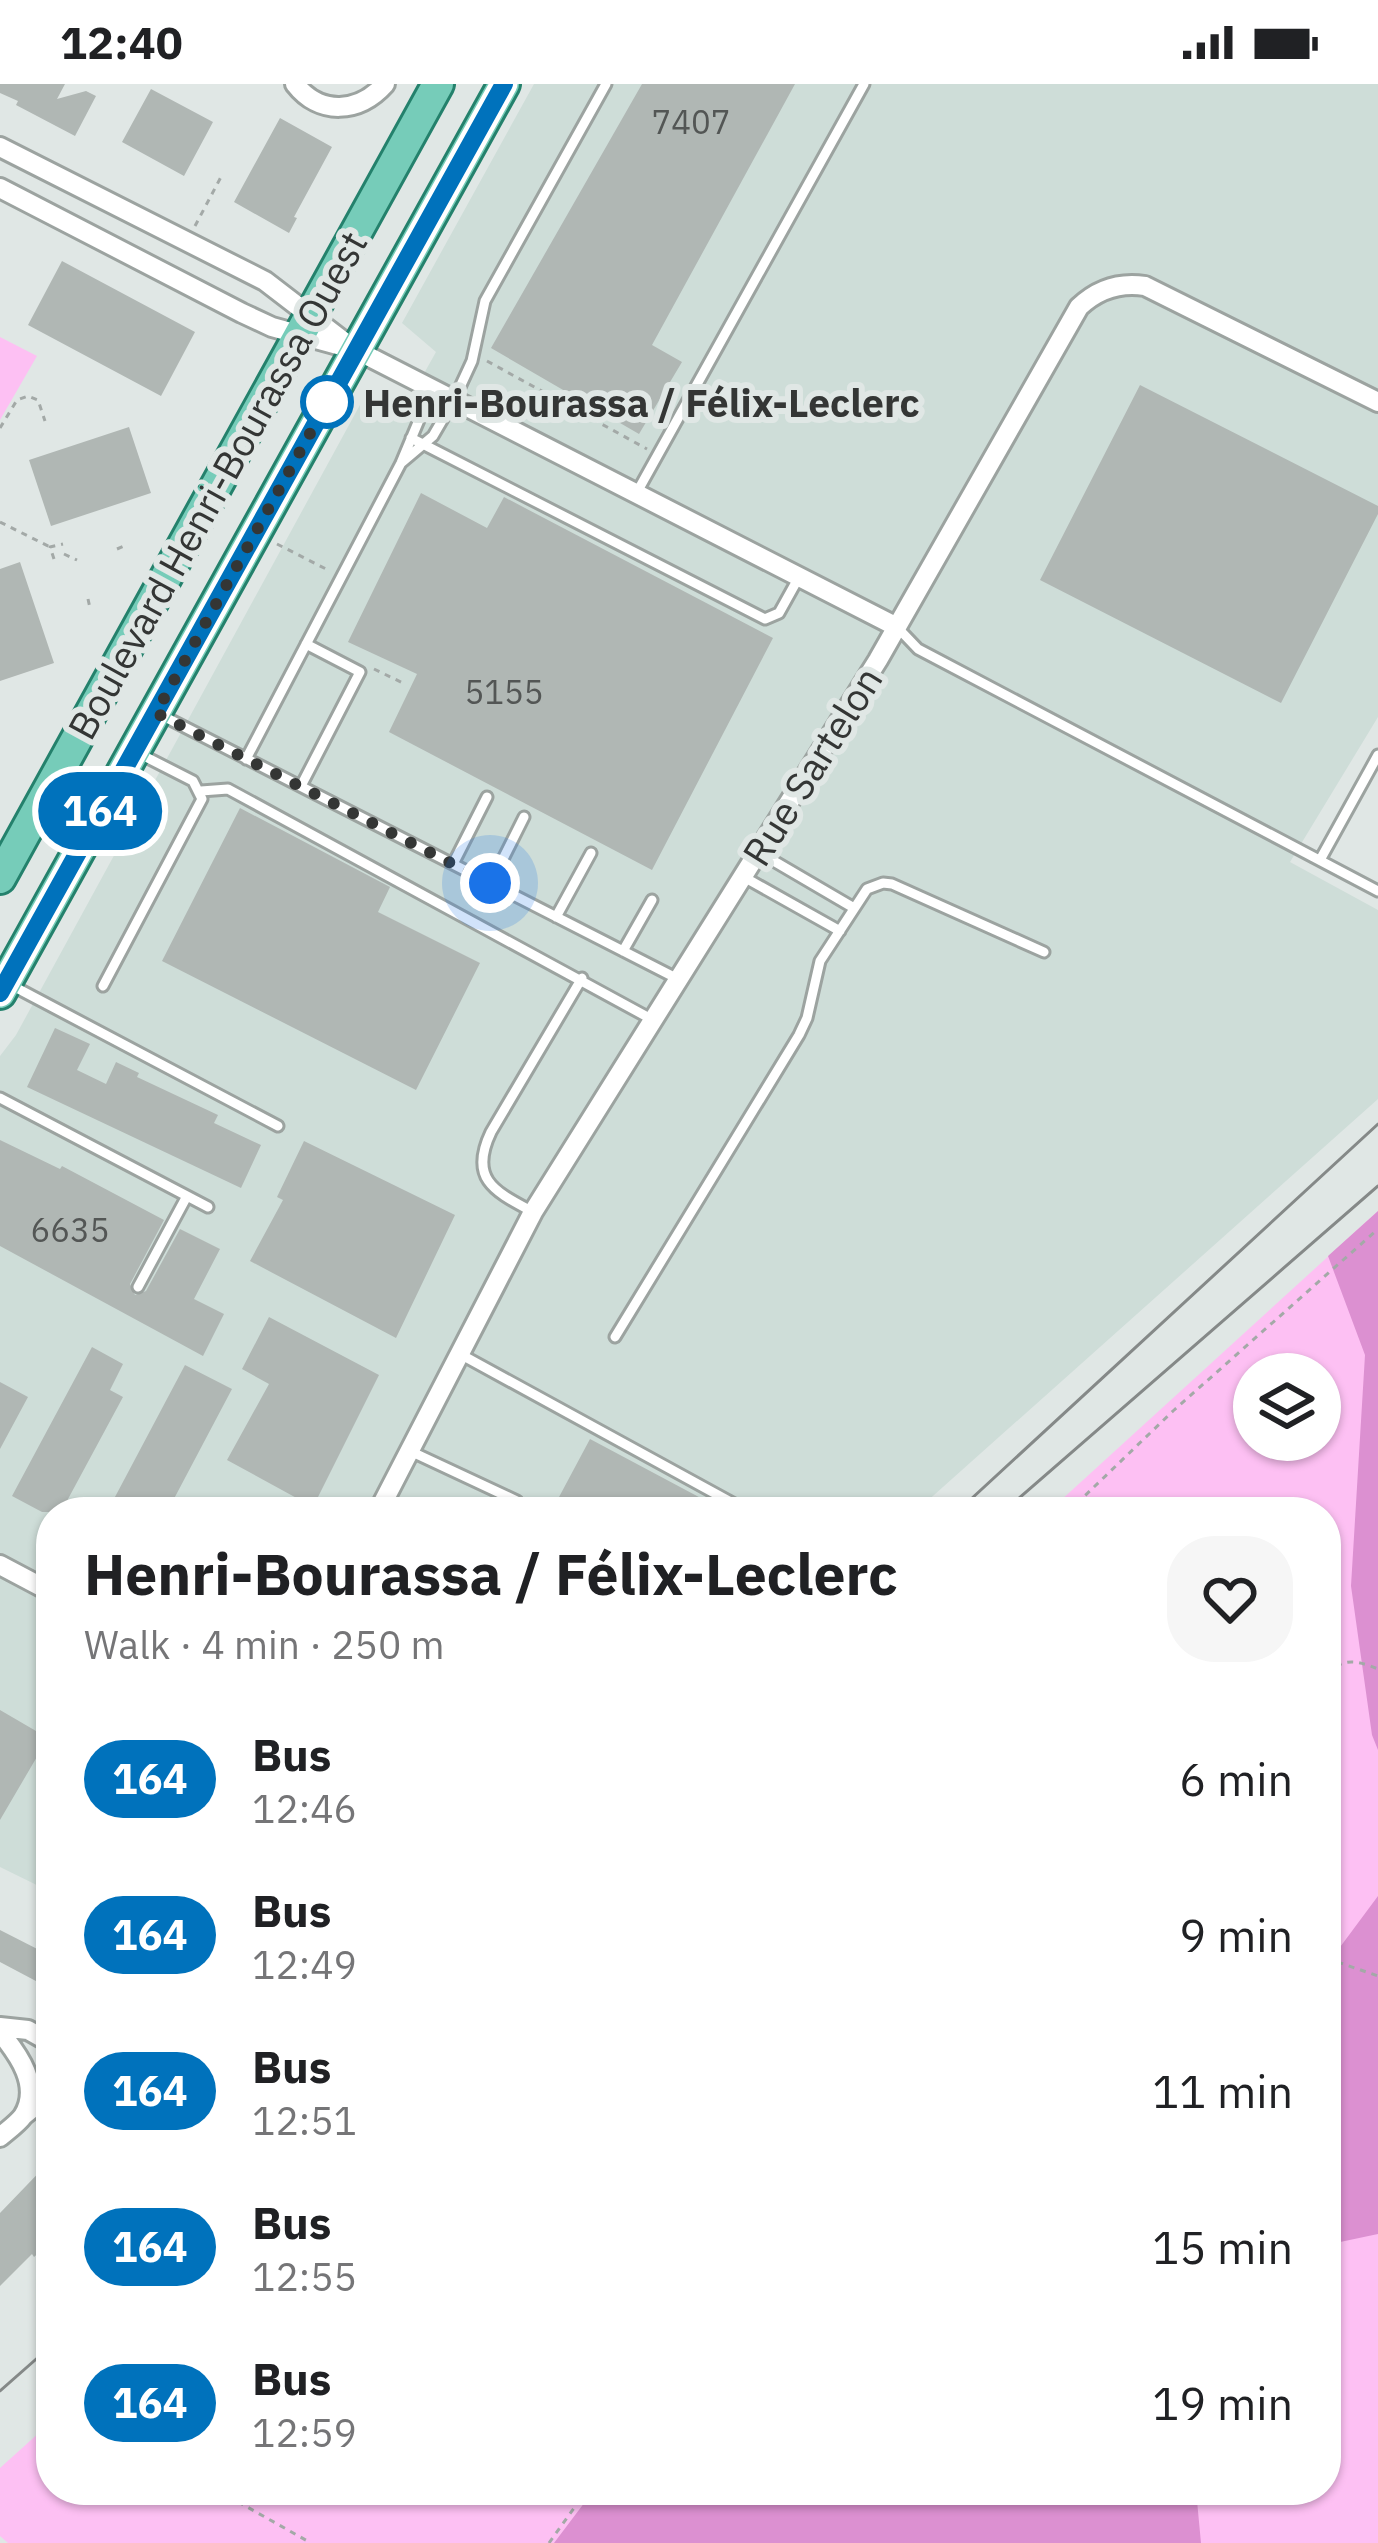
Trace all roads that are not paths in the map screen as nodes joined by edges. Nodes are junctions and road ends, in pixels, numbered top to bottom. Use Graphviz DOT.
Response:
graph roads {
  1 [pos="295,84"];
  2 [pos="385,84"];
  3 [pos="504,84"];
  4 [pos="606,84"];
  5 [pos="864,84"];
  6 [pos="431,86"];
  7 [pos="0,147"];
  8 [pos="0,188"];
  9 [pos="305,325"];
  10 [pos="356,350"];
  11 [pos="432,389"];
  12 [pos="454,400"];
  13 [pos="1378,402"];
  14 [pos="411,438"];
  15 [pos="422,445"];
  16 [pos="401,463"];
  17 [pos="636,494"];
  18 [pos="800,577"];
  19 [pos="897,627"];
  20 [pos="306,644"];
  21 [pos="156,713"];
  22 [pos="134,752"];
  23 [pos="1378,754"];
  24 [pos="246,759"];
  25 [pos="301,786"];
  26 [pos="201,791"];
  27 [pos="487,797"];
  28 [pos="524,818"];
  29 [pos="758,852"];
  30 [pos="591,853"];
  31 [pos="1320,860"];
  32 [pos="453,864"];
  33 [pos="742,876"];
  34 [pos="0,878"];
  35 [pos="490,883"];
  36 [pos="1378,891"];
  37 [pos="652,900"];
  38 [pos="854,908"];
  39 [pos="556,917"];
  40 [pos="840,932"];
  41 [pos="623,951"];
  42 [pos="1044,952"];
  43 [pos="582,978"];
  44 [pos="679,979"];
  45 [pos="103,986"];
  46 [pos="3,988"];
  47 [pos="653,1020"];
  48 [pos="0,1098"];
  49 [pos="278,1126"];
  50 [pos="187,1196"];
  51 [pos="208,1207"];
  52 [pos="533,1212"];
  53 [pos="138,1287"];
  54 [pos="615,1337"];
  55 [pos="460,1354"];
  56 [pos="410,1451"];
  57 [pos="385,1497"];
  58 [pos="508,1497"];
  59 [pos="722,1497"];
  60 [pos="0,1565"];
  61 [pos="36,1584"];
  62 [pos="0,2030"];
  63 [pos="36,2035"];
  64 [pos="36,2105"];
  65 [pos="24,2115"];
  66 [pos="0,2137"];
  1 -- 2 [label="street"];
  3 -- 10 [label="main road, Boulevard Henri-Bourassa Ouest"];
  4 -- 12 [label="lane"];
  5 -- 17 [label="lane"];
  6 -- 9 [label="main road, Boulevard Henri-Bourassa Ouest"];
  7 -- 9 [label="street"];
  8 -- 9 [label="street"];
  9 -- 10 [label="street"];
  9 -- 34 [label="main road, Boulevard Henri-Bourassa Ouest"];
  10 -- 11 [label="street"];
  10 -- 21 [label="main road, Boulevard Henri-Bourassa Ouest"];
  11 -- 12 [label="street"];
  11 -- 14 [label="lane"];
  12 -- 15 [label="lane"];
  12 -- 17 [label="street"];
  13 -- 19 [label="street, Rue Sartelon"];
  14 -- 15 [label="lane"];
  14 -- 16 [label="lane"];
  15 -- 16 [label="lane"];
  15 -- 18 [label="lane"];
  16 -- 20 [label="lane"];
  17 -- 18 [label="street"];
  18 -- 19 [label="street"];
  19 -- 29 [label="street, Rue Sartelon"];
  19 -- 31 [label="lane"];
  20 -- 24 [label="lane"];
  20 -- 25 [label="lane"];
  21 -- 22 [label="main road, Boulevard Henri-Bourassa Ouest"];
  21 -- 24 [label="lane"];
  22 -- 26 [label="lane"];
  22 -- 46 [label="main road, Boulevard Henri-Bourassa Ouest"];
  23 -- 31 [label="lane"];
  24 -- 25 [label="lane"];
  25 -- 32 [label="lane"];
  26 -- 43 [label="lane"];
  26 -- 45 [label="lane"];
  27 -- 32 [label="lane"];
  28 -- 35 [label="lane"];
  29 -- 33 [label="street, Rue Sartelon"];
  29 -- 38 [label="lane"];
  30 -- 39 [label="lane"];
  31 -- 36 [label="lane"];
  32 -- 35 [label="lane"];
  33 -- 40 [label="lane"];
  33 -- 44 [label="street, Rue Sartelon"];
  35 -- 39 [label="lane"];
  37 -- 41 [label="lane"];
  38 -- 40 [label="lane"];
  38 -- 42 [label="lane"];
  39 -- 41 [label="lane"];
  40 -- 54 [label="lane"];
  41 -- 44 [label="lane"];
  43 -- 47 [label="lane"];
  43 -- 52 [label="lane"];
  44 -- 47 [label="street, Rue Sartelon"];
  46 -- 49 [label="lane"];
  47 -- 52 [label="street, Rue Sartelon"];
  48 -- 50 [label="lane"];
  50 -- 51 [label="lane"];
  50 -- 53 [label="lane"];
  52 -- 55 [label="street, Rue Sartelon"];
  55 -- 56 [label="street, Rue Sartelon"];
  55 -- 59 [label="lane"];
  56 -- 57 [label="street, Rue Sartelon"];
  56 -- 58 [label="lane"];
  60 -- 61 [label="street"];
  62 -- 63 [label="street"];
  62 -- 65 [label="street"];
  64 -- 65 [label="street"];
  65 -- 66 [label="street"];
}
